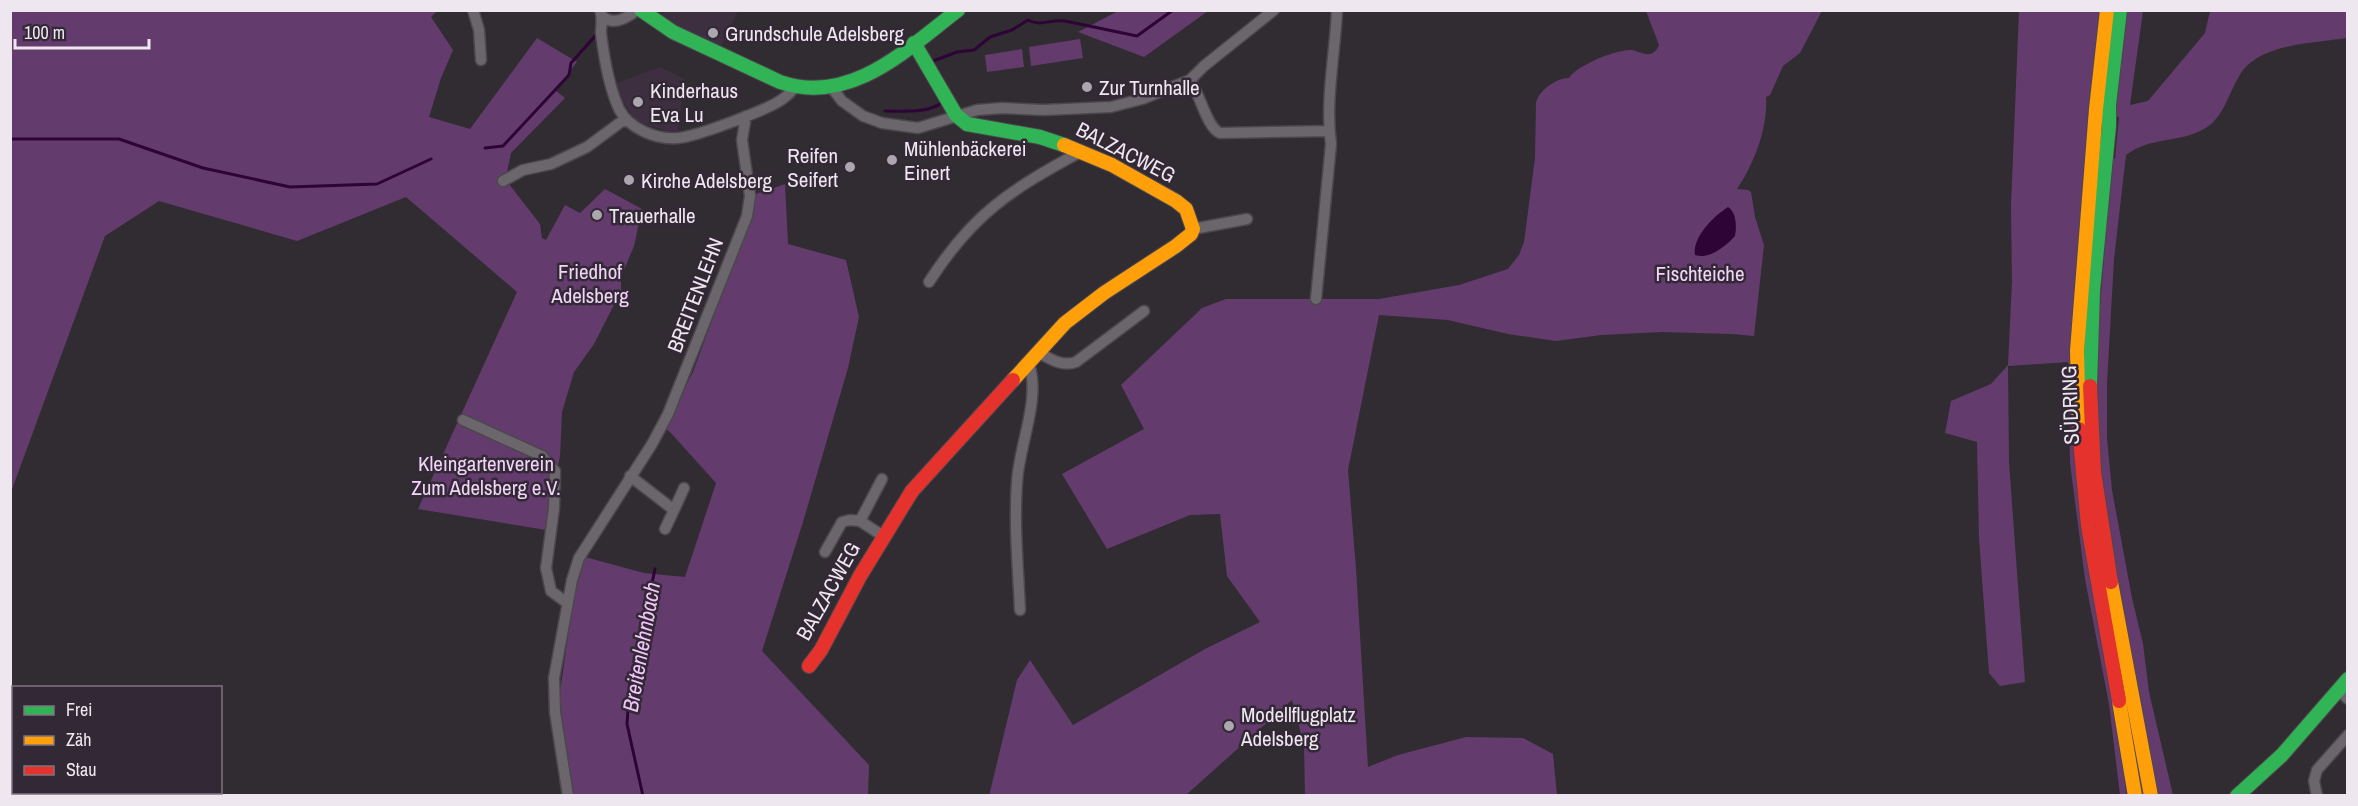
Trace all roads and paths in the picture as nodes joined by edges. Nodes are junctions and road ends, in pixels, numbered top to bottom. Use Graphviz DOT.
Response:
graph roads {
  1 [pos="473,10"];
  2 [pos="637,10"];
  3 [pos="641,10"];
  4 [pos="958,10"];
  5 [pos="1274,10"];
  6 [pos="1337,10"];
  7 [pos="2107,10"];
  8 [pos="2120,10"];
  9 [pos="601,13"];
  10 [pos="914,43"];
  11 [pos="481,60"];
  12 [pos="1190,80"];
  13 [pos="795,87"];
  14 [pos="832,88"];
  15 [pos="956,115"];
  16 [pos="747,116"];
  17 [pos="625,119"];
  18 [pos="1329,131"];
  19 [pos="1082,151"];
  20 [pos="2100,153"];
  21 [pos="503,181"];
  22 [pos="1247,219"];
  23 [pos="1193,229"];
  24 [pos="929,282"];
  25 [pos="1316,299"];
  26 [pos="1144,311"];
  27 [pos="1038,352"];
  28 [pos="1029,364"];
  29 [pos="463,420"];
  30 [pos="630,476"];
  31 [pos="882,479"];
  32 [pos="684,488"];
  33 [pos="674,510"];
  34 [pos="860,521"];
  35 [pos="665,529"];
  36 [pos="884,536"];
  37 [pos="825,552"];
  38 [pos="567,603"];
  39 [pos="1020,610"];
  40 [pos="808,666"];
  41 [pos="2348,680"];
  42 [pos="2343,695"];
  43 [pos="2348,735"];
  44 [pos="568,795"];
  45 [pos="2135,795"];
  46 [pos="2151,795"];
  47 [pos="2236,795"];
  48 [pos="2317,795"];
  1 -- 11 [label="street"];
  2 -- 9 [label="street"];
  3 -- 13 [label="main road"];
  4 -- 10 [label="main road"];
  5 -- 12 [label="street"];
  6 -- 18 [label="street"];
  7 -- 20 [label="main road, SÜDRING"];
  8 -- 20 [label="main road, SÜDRING"];
  9 -- 17 [label="street"];
  10 -- 14 [label="main road"];
  10 -- 15 [label="main road"];
  12 -- 15 [label="street"];
  12 -- 18 [label="street"];
  13 -- 14 [label="main road"];
  13 -- 16 [label="street"];
  14 -- 15 [label="street"];
  15 -- 19 [label="main road, BALZACWEG"];
  16 -- 17 [label="street"];
  16 -- 30 [label="street, BREITENLEHN"];
  17 -- 21 [label="street"];
  18 -- 25 [label="street"];
  19 -- 23 [label="main road, BALZACWEG"];
  19 -- 24 [label="street"];
  20 -- 45 [label="main road, SÜDRING"];
  20 -- 46 [label="main road, SÜDRING"];
  22 -- 23 [label="street"];
  23 -- 27 [label="main road, BALZACWEG"];
  26 -- 27 [label="street"];
  27 -- 28 [label="main road, BALZACWEG"];
  28 -- 36 [label="main road, BALZACWEG"];
  28 -- 39 [label="street"];
  29 -- 38 [label="street"];
  30 -- 33 [label="street"];
  30 -- 38 [label="street, BREITENLEHN"];
  31 -- 34 [label="street, BALZACWEG"];
  32 -- 33 [label="street"];
  33 -- 35 [label="street"];
  34 -- 36 [label="street, BALZACWEG"];
  34 -- 37 [label="street, BALZACWEG"];
  36 -- 40 [label="main road, BALZACWEG"];
  38 -- 44 [label="street, BREITENLEHN"];
  41 -- 42 [label="main road"];
  42 -- 47 [label="main road"];
  43 -- 48 [label="street"];
}
